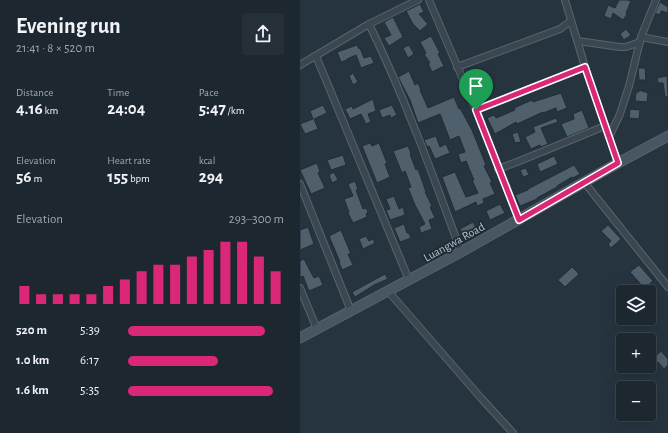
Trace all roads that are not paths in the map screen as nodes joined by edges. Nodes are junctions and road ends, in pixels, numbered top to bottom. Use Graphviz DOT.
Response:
graph roads {
  1 [pos="418,0"];
  2 [pos="428,0"];
  3 [pos="565,0"];
  4 [pos="656,0"];
  5 [pos="571,21"];
  6 [pos="369,24"];
  7 [pos="640,40"];
  8 [pos="578,41"];
  9 [pos="668,42"];
  10 [pos="316,56"];
  11 [pos="300,65"];
  12 [pos="585,67"];
  13 [pos="457,68"];
  14 [pos="476,110"];
  15 [pos="605,126"];
  16 [pos="668,136"];
  17 [pos="609,137"];
  18 [pos="618,163"];
  19 [pos="498,169"];
  20 [pos="584,182"];
  21 [pos="300,184"];
  22 [pos="519,220"];
  23 [pos="461,252"];
  24 [pos="409,280"];
  25 [pos="668,287"];
  26 [pos="300,288"];
  27 [pos="388,291"];
  28 [pos="351,310"];
  29 [pos="317,329"];
  30 [pos="300,338"];
  31 [pos="513,433"];
  1 -- 6 [label="street"];
  2 -- 13 [label="street"];
  3 -- 5 [label="street"];
  4 -- 7 [label="street"];
  5 -- 8 [label="street"];
  5 -- 13 [label="street"];
  6 -- 10 [label="street"];
  6 -- 23 [label="street"];
  7 -- 8 [label="street"];
  7 -- 9 [label="street"];
  7 -- 17 [label="street"];
  8 -- 12 [label="street"];
  10 -- 11 [label="street"];
  10 -- 24 [label="street"];
  12 -- 14 [label="street"];
  12 -- 15 [label="street"];
  13 -- 14 [label="street"];
  14 -- 19 [label="street"];
  15 -- 17 [label="street"];
  15 -- 19 [label="street"];
  16 -- 18 [label="street, Luangwa Road"];
  17 -- 18 [label="street"];
  18 -- 20 [label="street, Luangwa Road"];
  19 -- 22 [label="street"];
  20 -- 22 [label="street, Luangwa Road"];
  20 -- 25 [label="street"];
  21 -- 28 [label="street"];
  22 -- 23 [label="street, Luangwa Road"];
  23 -- 24 [label="street, Luangwa Road"];
  24 -- 27 [label="street, Luangwa Road"];
  26 -- 29 [label="street"];
  27 -- 28 [label="street, Luangwa Road"];
  27 -- 31 [label="street"];
  28 -- 29 [label="street, Luangwa Road"];
  29 -- 30 [label="street, Luangwa Road"];
}
